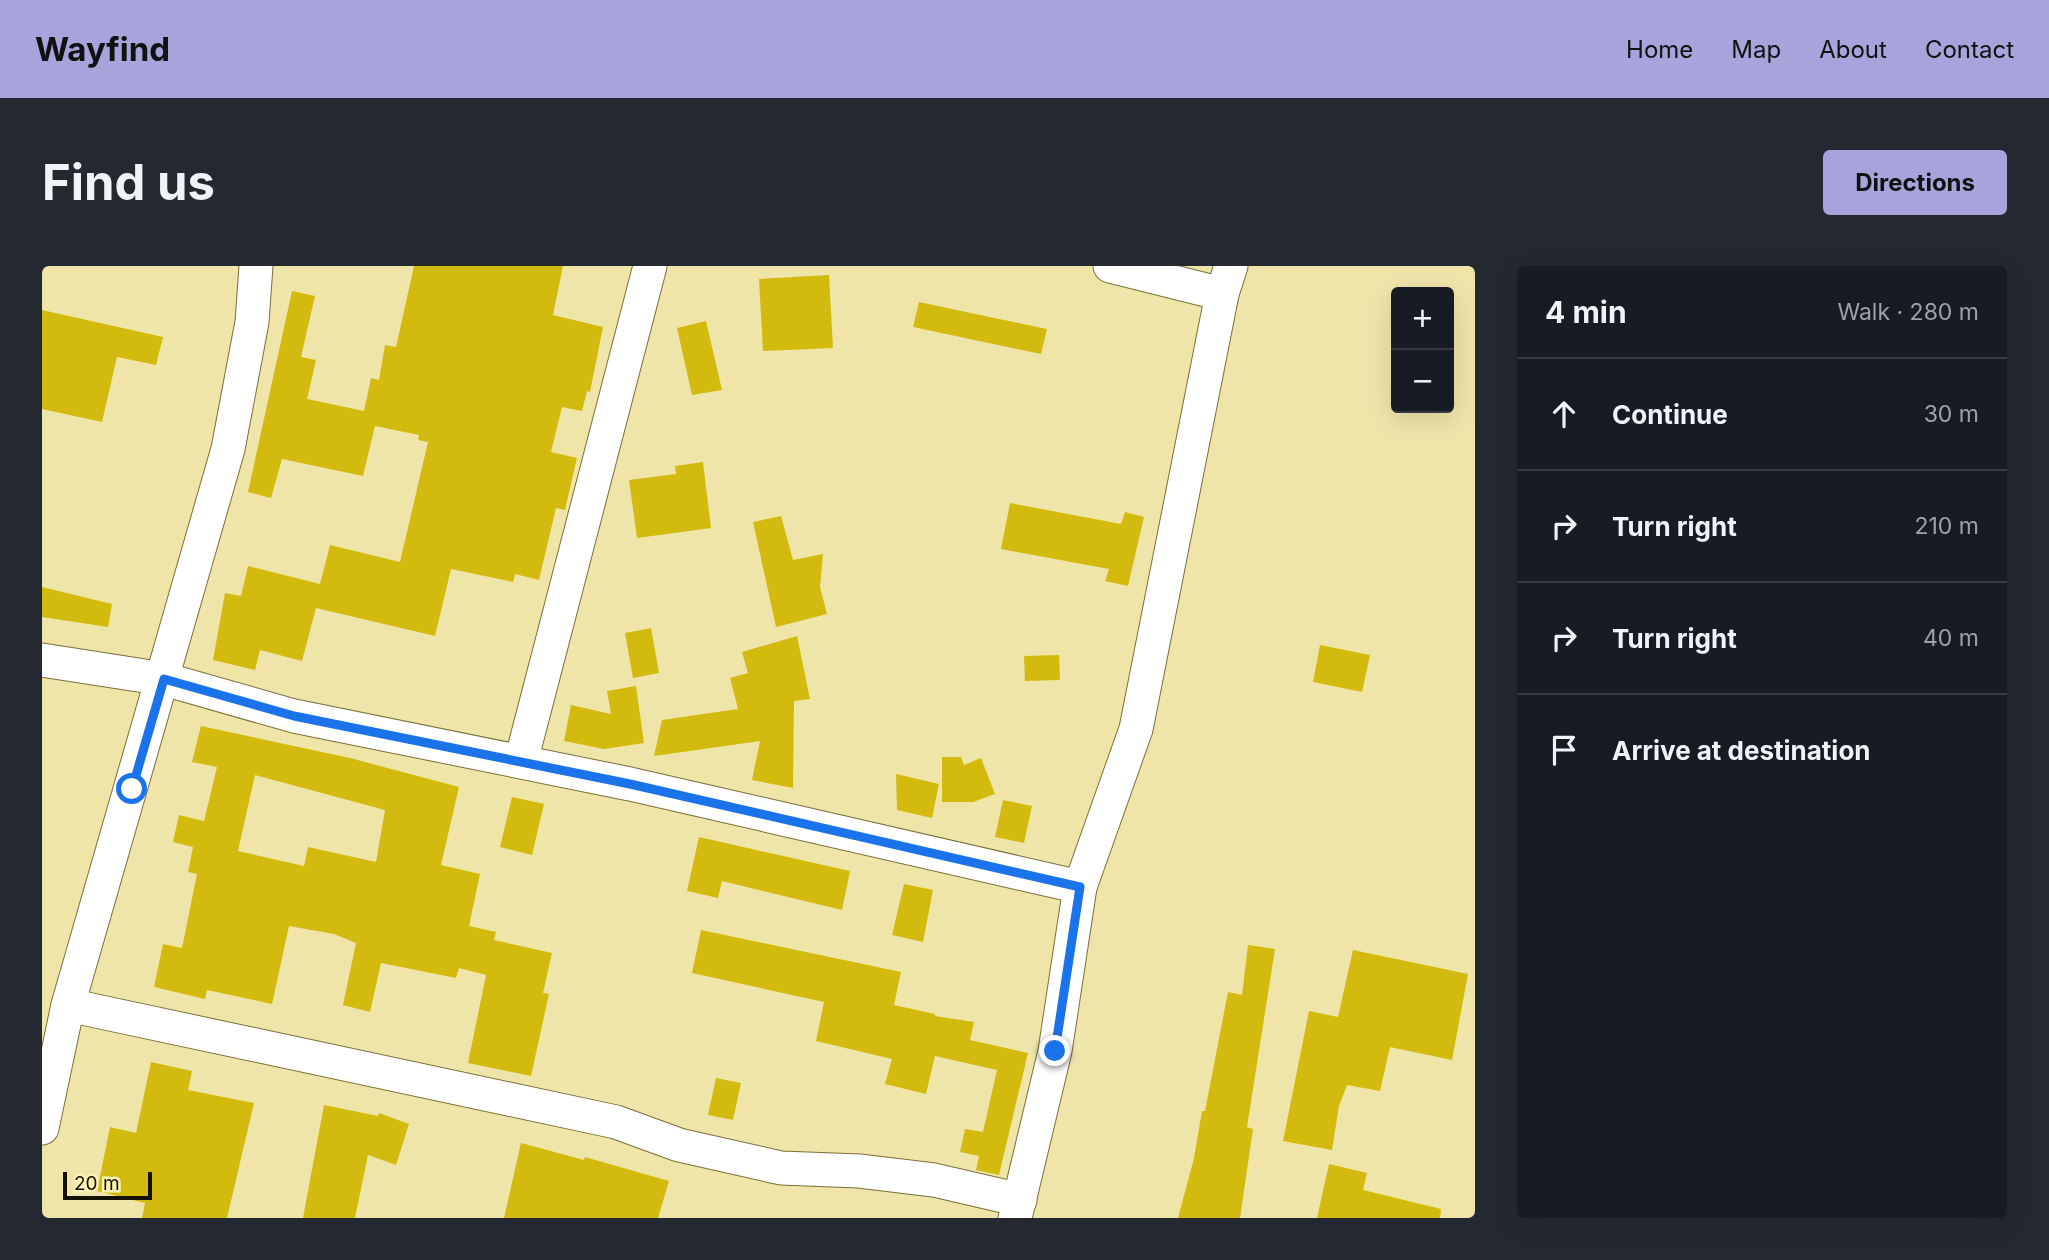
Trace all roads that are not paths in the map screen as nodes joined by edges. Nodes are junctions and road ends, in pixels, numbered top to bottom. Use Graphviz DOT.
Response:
graph roads {
  1 [pos="256,266"];
  2 [pos="650,266"];
  3 [pos="1110,266"];
  4 [pos="1227,280"];
  5 [pos="42,660"];
  6 [pos="164,679"];
  7 [pos="521,761"];
  8 [pos="1080,887"];
  9 [pos="68,1005"];
  10 [pos="42,1128"];
  11 [pos="1017,1209"];
  1 -- 6 [label="street"];
  2 -- 7 [label="street"];
  3 -- 4 [label="street"];
  4 -- 8 [label="street"];
  5 -- 6 [label="street"];
  6 -- 7 [label="street"];
  6 -- 9 [label="street"];
  7 -- 8 [label="street"];
  8 -- 11 [label="street"];
  9 -- 10 [label="street"];
  9 -- 11 [label="street"];
}
